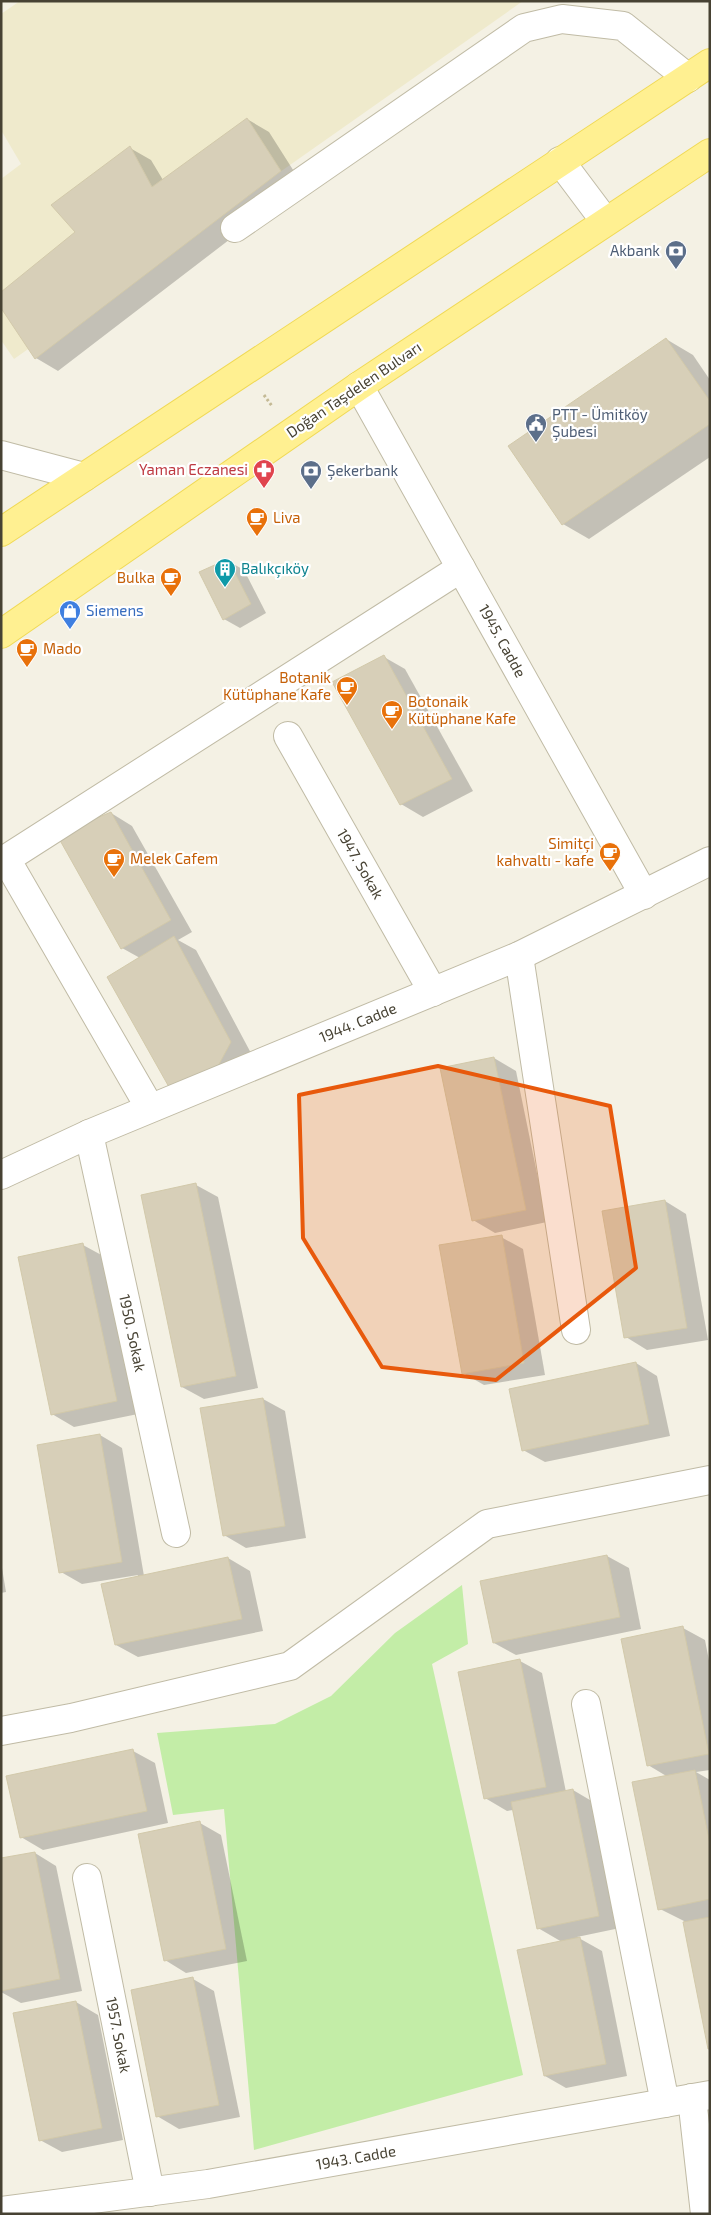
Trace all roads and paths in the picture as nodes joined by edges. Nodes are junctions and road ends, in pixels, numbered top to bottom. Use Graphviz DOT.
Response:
graph roads {
  1 [pos="699,70"];
  2 [pos="710,153"];
  3 [pos="560,161"];
  4 [pos="605,221"];
  5 [pos="235,228"];
  6 [pos="245,370"];
  7 [pos="359,386"];
  8 [pos="292,432"];
  9 [pos="1,455"];
  10 [pos="84,477"];
  11 [pos="1,532"];
  12 [pos="460,568"];
  13 [pos="1,634"];
  14 [pos="288,736"];
  15 [pos="710,861"];
  16 [pos="644,895"];
  17 [pos="519,956"];
  18 [pos="433,992"];
  19 [pos="150,1108"];
  20 [pos="89,1134"];
  21 [pos="1,1175"];
  22 [pos="576,1330"];
  23 [pos="710,1480"];
  24 [pos="176,1533"];
  25 [pos="586,1704"];
  26 [pos="1,1731"];
  27 [pos="87,1878"];
  28 [pos="701,2097"];
  29 [pos="665,2104"];
  30 [pos="150,2192"];
  31 [pos="1,2211"];
  32 [pos="705,2214"];
  1 -- 3 [label="main road"];
  1 -- 5 [label="street"];
  2 -- 4 [label="main road, Doğan Taşdelen Bulvarı"];
  3 -- 4 [label="street"];
  3 -- 6 [label="main road"];
  4 -- 7 [label="main road, Doğan Taşdelen Bulvarı"];
  6 -- 8 [label="path"];
  6 -- 10 [label="main road"];
  7 -- 8 [label="main road, Doğan Taşdelen Bulvarı"];
  7 -- 12 [label="street, 1945. Cadde"];
  8 -- 13 [label="main road, Doğan Taşdelen Bulvarı"];
  9 -- 10 [label="street"];
  10 -- 11 [label="main road"];
  12 -- 16 [label="street, 1945. Cadde"];
  12 -- 19 [label="street"];
  14 -- 18 [label="street, 1947. Sokak"];
  15 -- 16 [label="street, 1944. Cadde"];
  16 -- 17 [label="street, 1944. Cadde"];
  17 -- 18 [label="street, 1944. Cadde"];
  17 -- 22 [label="street"];
  18 -- 19 [label="street, 1944. Cadde"];
  19 -- 20 [label="street, 1944. Cadde"];
  20 -- 21 [label="street, 1944. Cadde"];
  20 -- 24 [label="street, 1950. Sokak"];
  23 -- 26 [label="street"];
  25 -- 29 [label="street"];
  27 -- 30 [label="street, 1957. Sokak"];
  28 -- 29 [label="street, 1943. Cadde"];
  28 -- 32 [label="street"];
  29 -- 30 [label="street, 1943. Cadde"];
  30 -- 31 [label="street, 1943. Cadde"];
}
